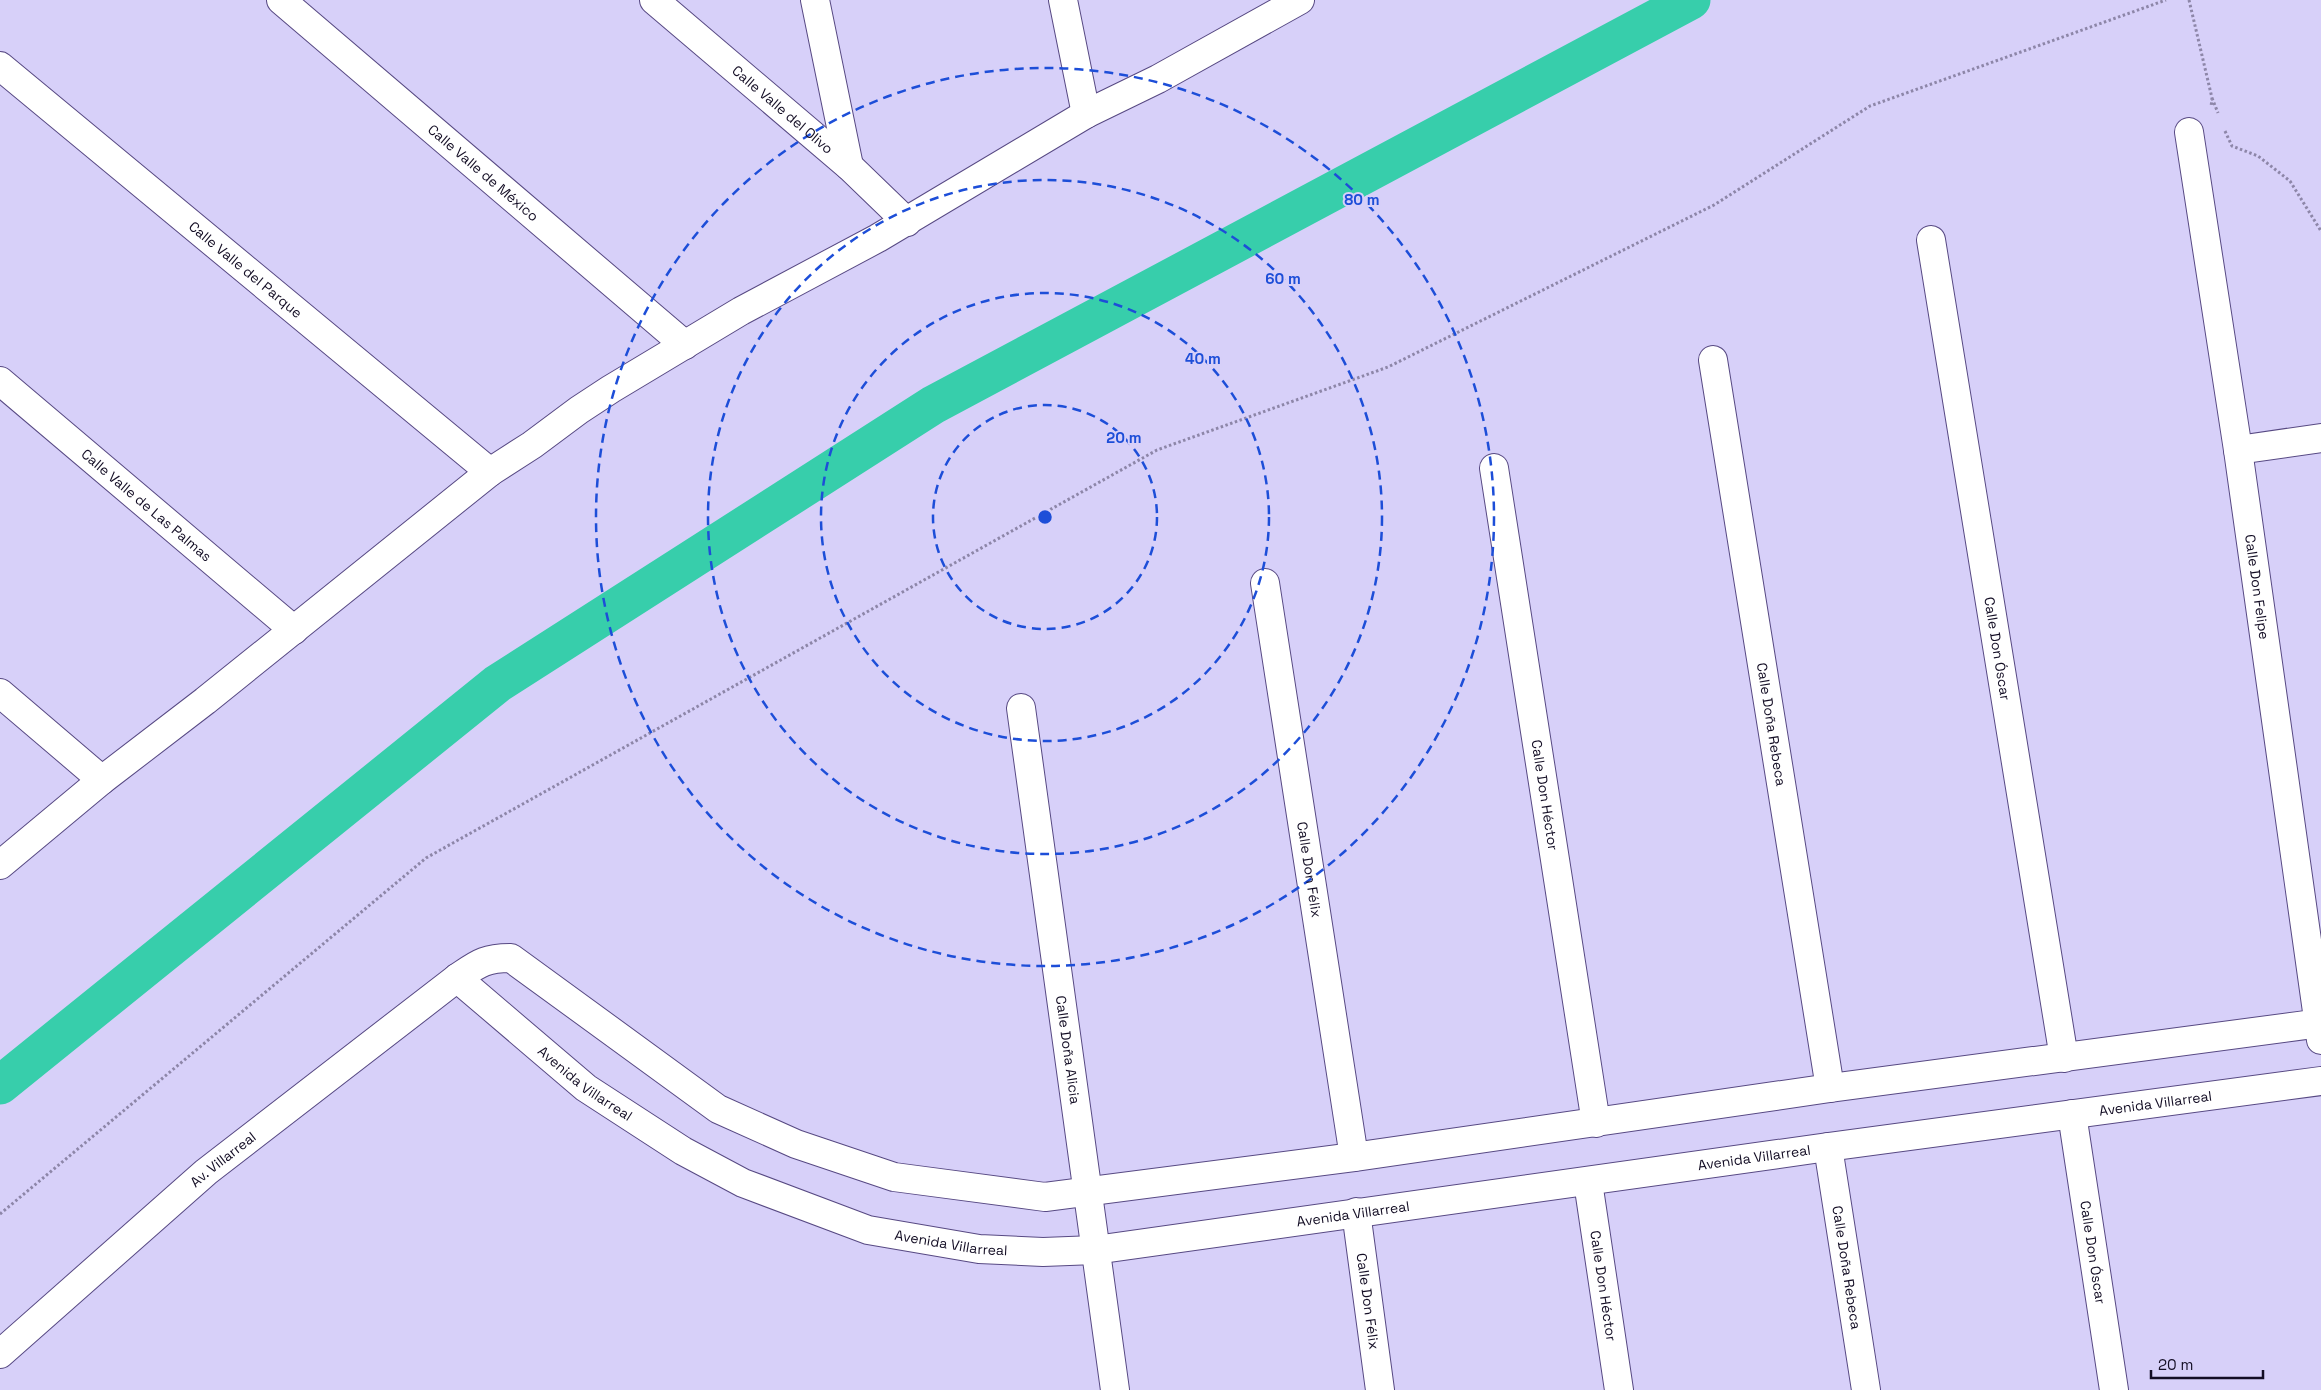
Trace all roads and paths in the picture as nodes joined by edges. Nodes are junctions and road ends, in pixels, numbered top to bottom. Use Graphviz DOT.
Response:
graph roads {
  1 [pos="281,0"];
  2 [pos="654,0"];
  3 [pos="815,0"];
  4 [pos="1063,0"];
  5 [pos="1300,0"];
  6 [pos="2166,0"];
  7 [pos="2189,0"];
  8 [pos="0,66"];
  9 [pos="2212,98"];
  10 [pos="1086,114"];
  11 [pos="2219,115"];
  12 [pos="2222,124"];
  13 [pos="2189,132"];
  14 [pos="849,166"];
  15 [pos="907,222"];
  16 [pos="2321,231"];
  17 [pos="1931,240"];
  18 [pos="685,345"];
  19 [pos="1713,360"];
  20 [pos="0,381"];
  21 [pos="2321,438"];
  22 [pos="2238,450"];
  23 [pos="1494,468"];
  24 [pos="490,472"];
  25 [pos="1265,583"];
  26 [pos="294,630"];
  27 [pos="0,693"];
  28 [pos="1021,708"];
  29 [pos="102,780"];
  30 [pos="0,865"];
  31 [pos="457,978"];
  32 [pos="2320,1029"];
  33 [pos="2064,1058"];
  34 [pos="2321,1081"];
  35 [pos="1830,1088"];
  36 [pos="2072,1114"];
  37 [pos="1596,1123"];
  38 [pos="1828,1147"];
  39 [pos="1354,1157"];
  40 [pos="1588,1182"];
  41 [pos="1088,1192"];
  42 [pos="1356,1212"];
  43 [pos="0,1214"];
  44 [pos="1096,1250"];
  45 [pos="0,1354"];
  46 [pos="1115,1390"];
  47 [pos="1380,1390"];
  48 [pos="1619,1390"];
  49 [pos="1866,1390"];
  50 [pos="2114,1390"];
  1 -- 18 [label="street, Calle Valle de México"];
  2 -- 14 [label="street, Calle Valle del Olivo"];
  3 -- 14 [label="street"];
  4 -- 10 [label="street"];
  5 -- 10 [label="street"];
  6 -- 43 [label="path"];
  7 -- 9 [label="path"];
  8 -- 24 [label="street, Calle Valle del Parque"];
  9 -- 11 [label="path"];
  9 -- 13 [label="path"];
  10 -- 15 [label="street"];
  12 -- 16 [label="path"];
  13 -- 22 [label="street, Calle Don Felipe"];
  14 -- 15 [label="street, Calle Valle del Olivo"];
  15 -- 18 [label="street"];
  17 -- 33 [label="street, Calle Don Óscar"];
  18 -- 24 [label="street"];
  19 -- 35 [label="street, Calle Doña Rebeca"];
  20 -- 26 [label="street, Calle Valle de Las Palmas"];
  21 -- 22 [label="street"];
  22 -- 32 [label="street, Calle Don Felipe"];
  23 -- 37 [label="street, Calle Don Héctor"];
  24 -- 26 [label="street"];
  25 -- 39 [label="street, Calle Don Félix"];
  26 -- 29 [label="street"];
  27 -- 29 [label="street"];
  28 -- 41 [label="street, Calle Doña Alicia"];
  29 -- 30 [label="street"];
  31 -- 41 [label="street, Av. Villarreal"];
  31 -- 44 [label="street, Avenida Villarreal"];
  31 -- 45 [label="street, Av. Villarreal"];
  32 -- 33 [label="street"];
  33 -- 35 [label="street"];
  34 -- 36 [label="street, Avenida Villarreal"];
  35 -- 37 [label="street"];
  36 -- 38 [label="street, Avenida Villarreal"];
  36 -- 50 [label="street, Calle Don Óscar"];
  37 -- 39 [label="street"];
  38 -- 40 [label="street, Avenida Villarreal"];
  38 -- 49 [label="street, Calle Doña Rebeca"];
  39 -- 41 [label="street"];
  40 -- 42 [label="street, Avenida Villarreal"];
  40 -- 48 [label="street, Calle Don Héctor"];
  41 -- 44 [label="street, Calle Doña Alicia"];
  42 -- 44 [label="street, Avenida Villarreal"];
  42 -- 47 [label="street, Calle Don Félix"];
  44 -- 46 [label="street, Calle Doña Alicia"];
}
